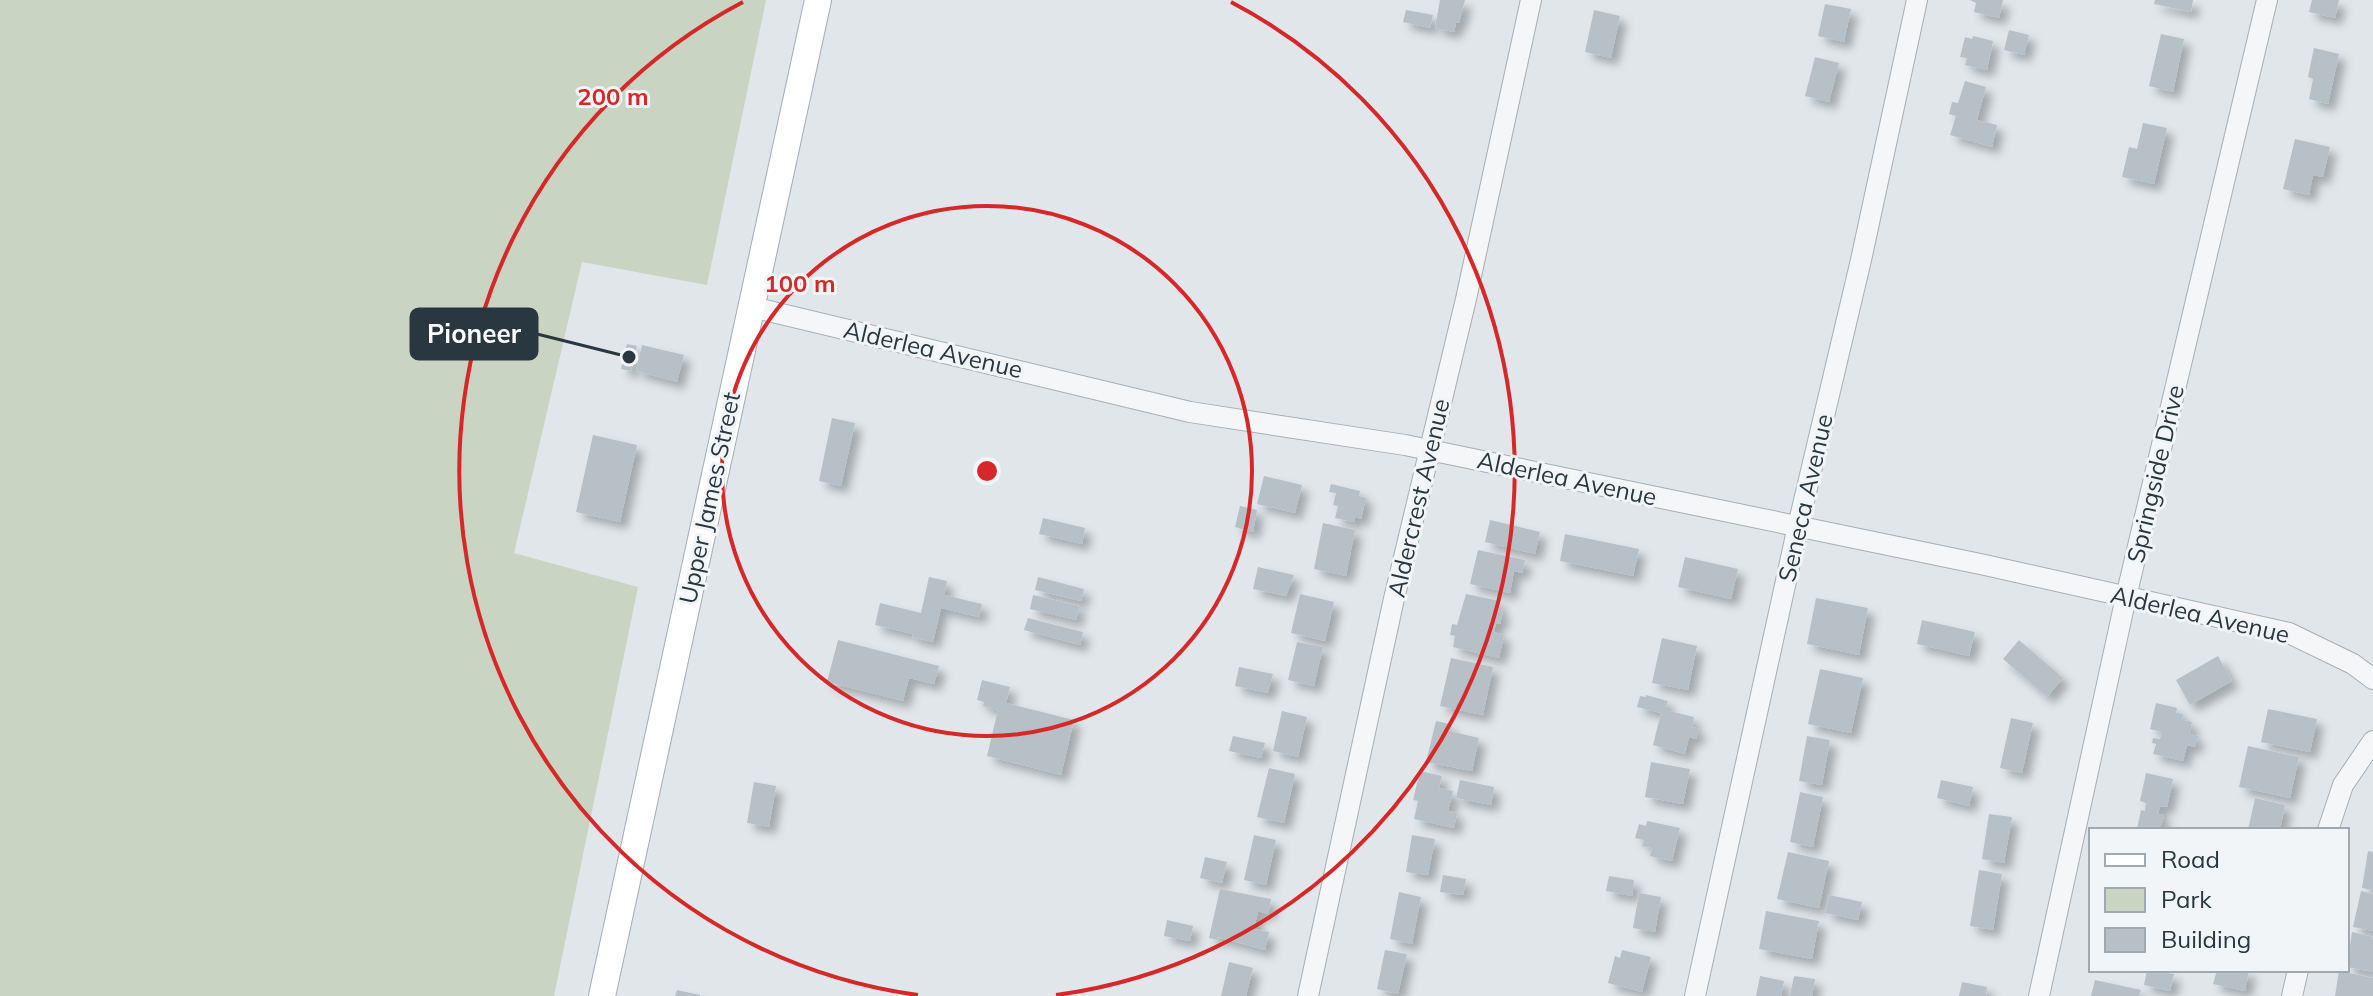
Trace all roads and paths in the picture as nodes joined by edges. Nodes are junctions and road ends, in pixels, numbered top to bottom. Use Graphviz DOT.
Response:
graph roads {
  1 [pos="818,0"];
  2 [pos="1531,0"];
  3 [pos="1917,0"];
  4 [pos="2267,0"];
  5 [pos="752,307"];
  6 [pos="1430,451"];
  7 [pos="1798,526"];
  8 [pos="2126,597"];
  9 [pos="2373,679"];
  10 [pos="2373,741"];
  11 [pos="2329,828"];
  12 [pos="2298,972"];
  13 [pos="602,996"];
  14 [pos="1308,996"];
  15 [pos="1695,996"];
  16 [pos="2039,996"];
  17 [pos="2292,996"];
  1 -- 5 [label="main road, Upper James Street"];
  2 -- 6 [label="street, Aldercrest Avenue"];
  3 -- 7 [label="street, Seneca Avenue"];
  4 -- 8 [label="street, Springside Drive"];
  5 -- 6 [label="street, Alderlea Avenue"];
  5 -- 13 [label="main road, Upper James Street"];
  6 -- 7 [label="street, Alderlea Avenue"];
  6 -- 14 [label="street, Aldercrest Avenue"];
  7 -- 8 [label="street, Alderlea Avenue"];
  7 -- 15 [label="street, Seneca Avenue"];
  8 -- 9 [label="street, Alderlea Avenue"];
  8 -- 16 [label="street, Springside Drive"];
  10 -- 11 [label="street"];
  12 -- 17 [label="street"];
}
